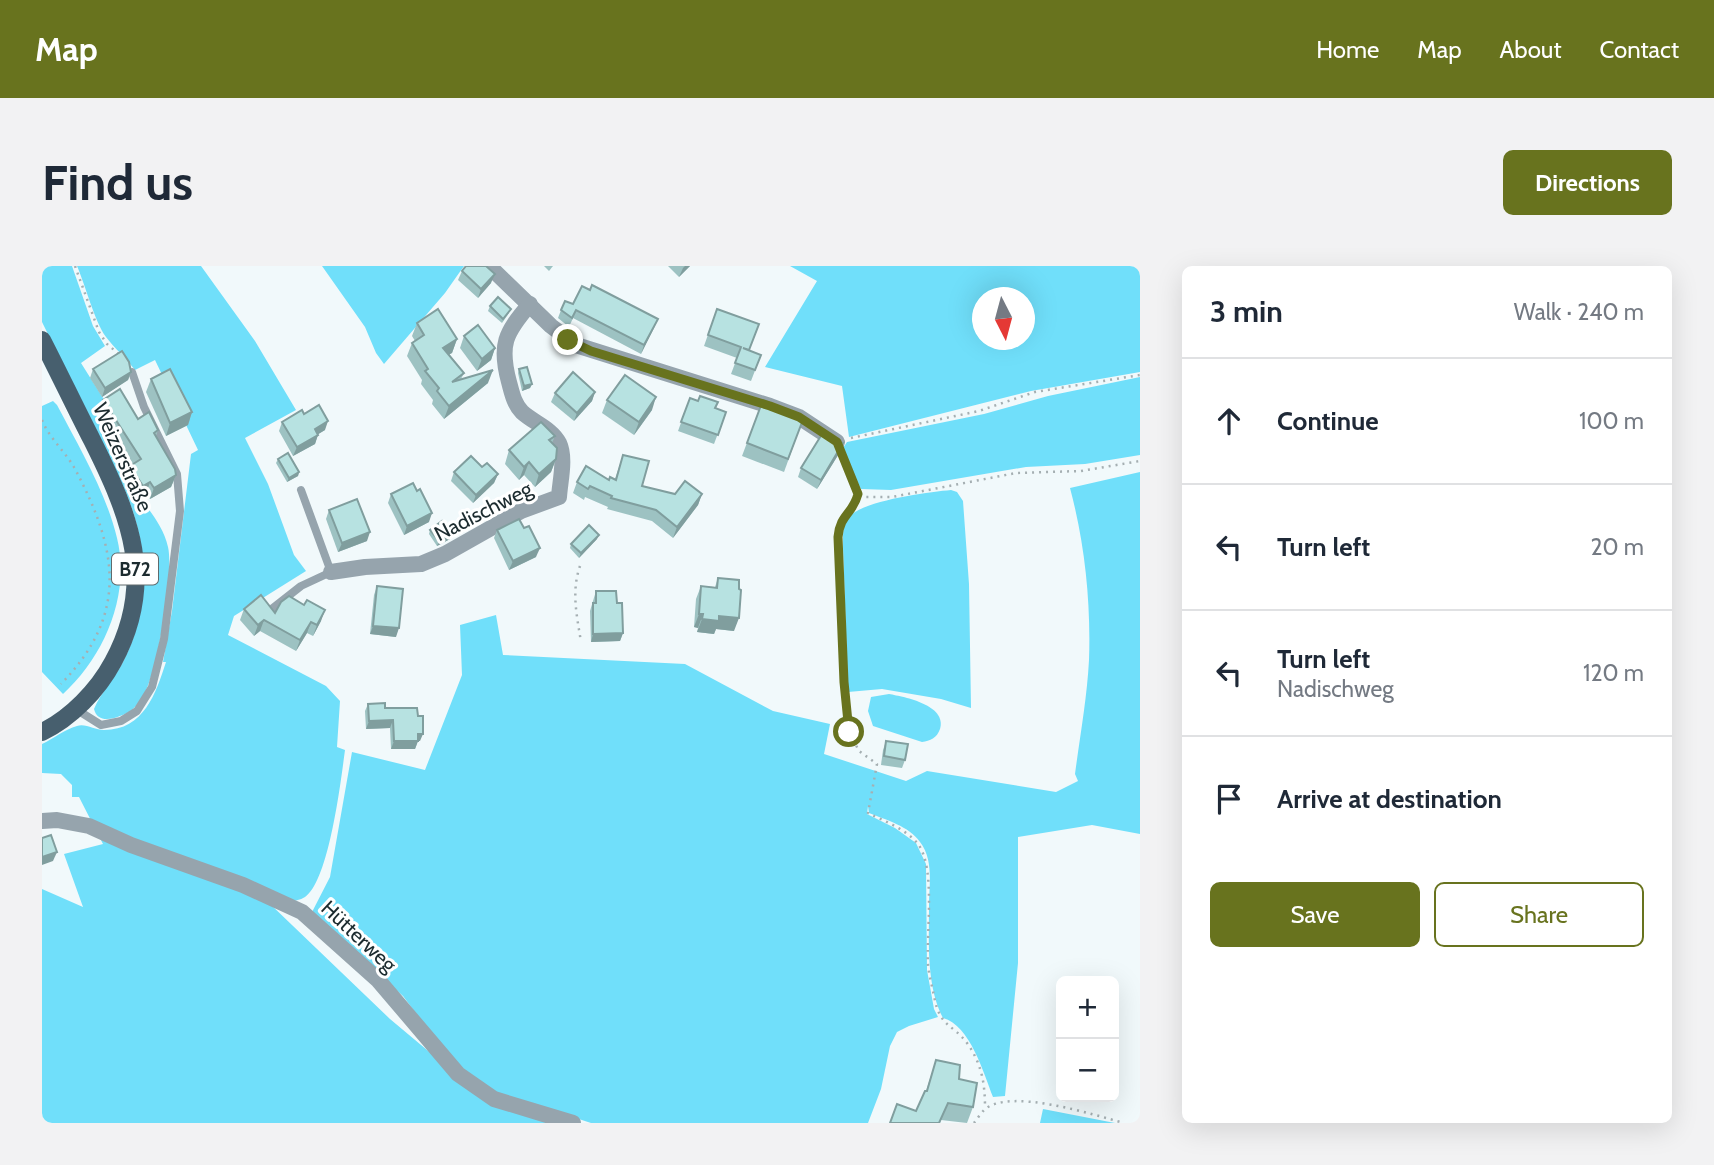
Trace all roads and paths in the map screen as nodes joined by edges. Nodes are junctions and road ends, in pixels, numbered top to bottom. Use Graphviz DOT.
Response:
graph roads {
  1 [pos="75,266"];
  2 [pos="489,266"];
  3 [pos="530,304"];
  4 [pos="42,340"];
  5 [pos="132,372"];
  6 [pos="1140,375"];
  7 [pos="42,420"];
  8 [pos="837,442"];
  9 [pos="1140,461"];
  10 [pos="301,490"];
  11 [pos="858,494"];
  12 [pos="580,566"];
  13 [pos="331,572"];
  14 [pos="273,608"];
  15 [pos="581,642"];
  16 [pos="61,684"];
  17 [pos="80,710"];
  18 [pos="42,732"];
  19 [pos="42,821"];
  20 [pos="985,1108"];
  21 [pos="573,1123"];
  22 [pos="974,1123"];
  23 [pos="1124,1123"];
  1 -- 5 [label="path"];
  2 -- 3 [label="street"];
  3 -- 8 [label="street"];
  3 -- 13 [label="street, Nadischweg"];
  4 -- 17 [label="main road, Weizerstraße / B72"];
  5 -- 17 [label="lane"];
  6 -- 8 [label="path"];
  7 -- 16 [label="path"];
  8 -- 11 [label="path"];
  9 -- 11 [label="path"];
  10 -- 13 [label="lane"];
  11 -- 20 [label="path"];
  12 -- 15 [label="path"];
  13 -- 14 [label="lane"];
  17 -- 18 [label="main road, Weizerstraße / B72"];
  19 -- 21 [label="street, Hütterweg"];
  20 -- 22 [label="path"];
  20 -- 23 [label="path"];
}
